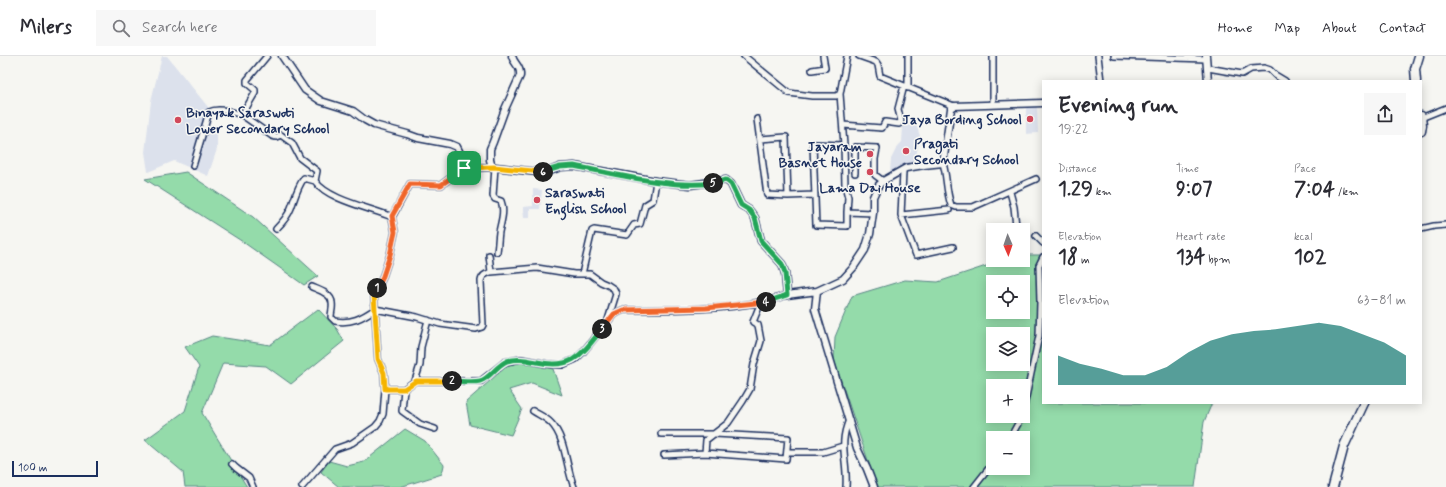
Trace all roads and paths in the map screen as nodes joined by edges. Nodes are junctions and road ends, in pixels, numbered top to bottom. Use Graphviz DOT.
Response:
graph roads {
  1 [pos="267,56"];
  2 [pos="282,56"];
  3 [pos="512,56"];
  4 [pos="744,56"];
  5 [pos="823,56"];
  6 [pos="847,56"];
  7 [pos="859,56"];
  8 [pos="908,56"];
  9 [pos="993,56"];
  10 [pos="1098,56"];
  11 [pos="1114,56"];
  12 [pos="1419,56"];
  13 [pos="1206,58"];
  14 [pos="1208,68"];
  15 [pos="812,70"];
  16 [pos="1101,80"];
  17 [pos="1208,80"];
  18 [pos="1283,80"];
  19 [pos="1416,80"];
  20 [pos="906,87"];
  21 [pos="840,94"];
  22 [pos="1042,103"];
  23 [pos="993,104"];
  24 [pos="954,106"];
  25 [pos="1446,108"];
  26 [pos="242,115"];
  27 [pos="1422,117"];
  28 [pos="757,119"];
  29 [pos="843,124"];
  30 [pos="760,139"];
  31 [pos="844,146"];
  32 [pos="855,147"];
  33 [pos="943,163"];
  34 [pos="193,166"];
  35 [pos="494,167"];
  36 [pos="464,168"];
  37 [pos="903,172"];
  38 [pos="855,173"];
  39 [pos="1036,179"];
  40 [pos="315,181"];
  41 [pos="656,181"];
  42 [pos="883,181"];
  43 [pos="1010,192"];
  44 [pos="814,195"];
  45 [pos="788,196"];
  46 [pos="949,210"];
  47 [pos="847,212"];
  48 [pos="873,213"];
  49 [pos="901,215"];
  50 [pos="392,216"];
  51 [pos="1016,223"];
  52 [pos="1446,225"];
  53 [pos="276,229"];
  54 [pos="1422,229"];
  55 [pos="1036,236"];
  56 [pos="1042,242"];
  57 [pos="953,247"];
  58 [pos="497,252"];
  59 [pos="489,255"];
  60 [pos="1042,259"];
  61 [pos="491,272"];
  62 [pos="582,274"];
  63 [pos="312,287"];
  64 [pos="817,291"];
  65 [pos="787,295"];
  66 [pos="761,302"];
  67 [pos="375,309"];
  68 [pos="428,320"];
  69 [pos="608,321"];
  70 [pos="1030,379"];
  71 [pos="416,381"];
  72 [pos="385,389"];
  73 [pos="404,389"];
  74 [pos="1364,404"];
  75 [pos="533,411"];
  76 [pos="849,420"];
  77 [pos="435,428"];
  78 [pos="661,434"];
  79 [pos="715,434"];
  80 [pos="843,446"];
  81 [pos="787,452"];
  82 [pos="705,454"];
  83 [pos="664,455"];
  84 [pos="232,464"];
  85 [pos="986,472"];
  86 [pos="254,487"];
  87 [pos="302,487"];
  88 [pos="574,487"];
  89 [pos="846,487"];
  90 [pos="874,487"];
  91 [pos="974,487"];
  92 [pos="1333,487"];
  1 -- 26 [label="street"];
  2 -- 36 [label="street"];
  3 -- 35 [label="street"];
  4 -- 21 [label="street"];
  5 -- 15 [label="street"];
  6 -- 21 [label="street"];
  7 -- 20 [label="street"];
  8 -- 20 [label="street"];
  9 -- 23 [label="street"];
  10 -- 16 [label="street"];
  11 -- 13 [label="street"];
  12 -- 19 [label="main road"];
  13 -- 14 [label="street"];
  14 -- 17 [label="street"];
  14 -- 18 [label="street"];
  20 -- 24 [label="street"];
  20 -- 29 [label="street"];
  21 -- 29 [label="street"];
  22 -- 23 [label="street"];
  23 -- 24 [label="street"];
  24 -- 33 [label="street"];
  25 -- 27 [label="street"];
  26 -- 34 [label="street"];
  26 -- 40 [label="street"];
  28 -- 30 [label="street"];
  29 -- 31 [label="street"];
  30 -- 45 [label="street"];
  30 -- 45 [label="street"];
  31 -- 32 [label="street"];
  31 -- 44 [label="street"];
  31 -- 47 [label="street"];
  32 -- 38 [label="street"];
  32 -- 42 [label="street"];
  33 -- 42 [label="street"];
  33 -- 43 [label="street"];
  35 -- 36 [label="street"];
  35 -- 41 [label="street"];
  35 -- 58 [label="street"];
  36 -- 50 [label="street"];
  37 -- 49 [label="street"];
  39 -- 43 [label="street"];
  40 -- 50 [label="street"];
  40 -- 53 [label="street"];
  41 -- 62 [label="street"];
  41 -- 65 [label="street"];
  42 -- 48 [label="street"];
  43 -- 51 [label="street"];
  44 -- 45 [label="street"];
  44 -- 47 [label="street"];
  46 -- 49 [label="street"];
  47 -- 48 [label="street"];
  48 -- 64 [label="street"];
  49 -- 57 [label="street"];
  50 -- 67 [label="street"];
  52 -- 54 [label="street"];
  55 -- 56 [label="street"];
  59 -- 61 [label="street"];
  60 -- 70 [label="street"];
  61 -- 62 [label="street"];
  61 -- 68 [label="street"];
  62 -- 69 [label="street"];
  63 -- 67 [label="street"];
  64 -- 65 [label="street"];
  64 -- 76 [label="street"];
  65 -- 66 [label="street"];
  66 -- 69 [label="street"];
  66 -- 79 [label="street"];
  67 -- 68 [label="street"];
  67 -- 72 [label="street"];
  68 -- 71 [label="street"];
  69 -- 71 [label="street"];
  71 -- 73 [label="street"];
  72 -- 73 [label="street"];
  72 -- 87 [label="street"];
  73 -- 77 [label="street"];
  74 -- 92 [label="main road"];
  75 -- 88 [label="street"];
  76 -- 80 [label="street"];
  76 -- 90 [label="street"];
  78 -- 79 [label="street"];
  79 -- 81 [label="street"];
  79 -- 82 [label="street"];
  80 -- 81 [label="street"];
  80 -- 89 [label="street"];
  81 -- 82 [label="street"];
  82 -- 83 [label="street"];
  84 -- 86 [label="street"];
  85 -- 91 [label="street"];
}
